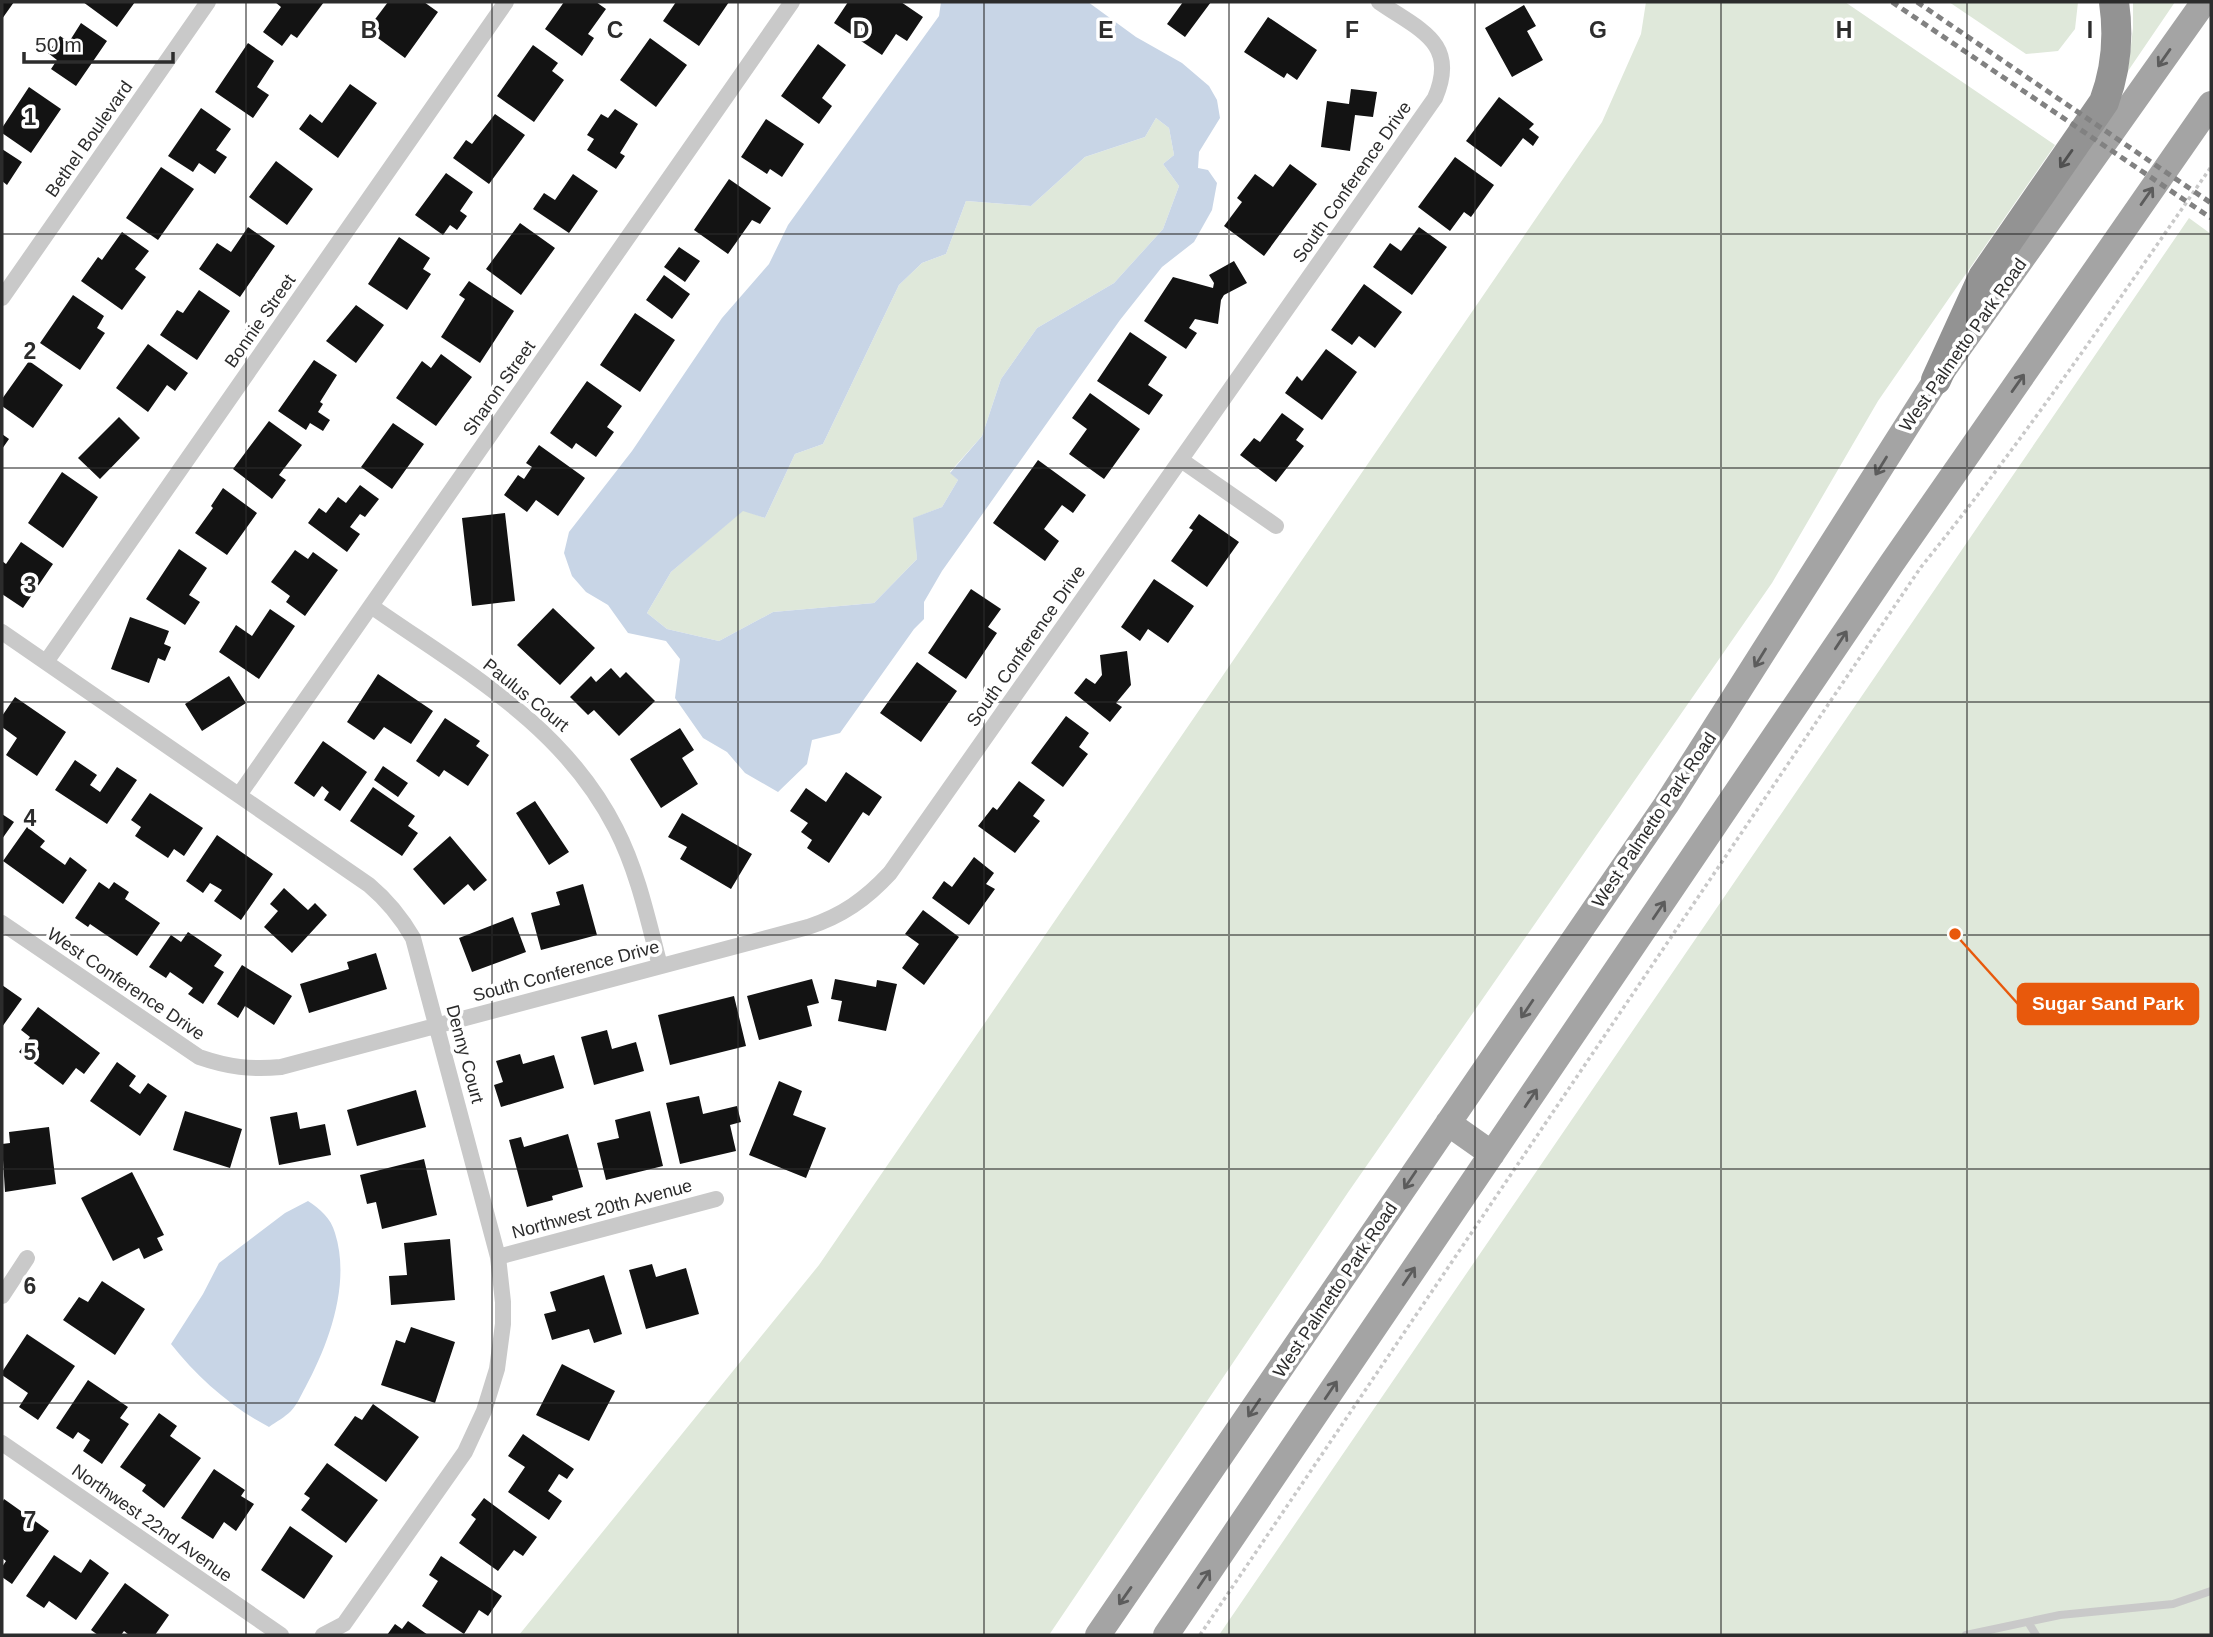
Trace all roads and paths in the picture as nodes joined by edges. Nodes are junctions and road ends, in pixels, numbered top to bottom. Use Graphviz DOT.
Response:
graph roads {
  1 [pos="208,2"];
  2 [pos="506,2"];
  3 [pos="792,2"];
  4 [pos="1379,2"];
  5 [pos="2115,2"];
  6 [pos="2204,2"];
  7 [pos="2211,104"];
  8 [pos="2211,167"];
  9 [pos="2,298"];
  10 [pos="1936,380"];
  11 [pos="1181,460"];
  12 [pos="1276,526"];
  13 [pos="370,606"];
  14 [pos="2,632"];
  15 [pos="46,662"];
  16 [pos="239,795"];
  17 [pos="2,923"];
  18 [pos="660,966"];
  19 [pos="437,1025"];
  20 [pos="1448,1123"];
  21 [pos="1492,1154"];
  22 [pos="716,1199"];
  23 [pos="498,1257"];
  24 [pos="27,1258"];
  25 [pos="2,1296"];
  26 [pos="2,1443"];
  27 [pos="2211,1591"];
  28 [pos="2028,1622"];
  29 [pos="281,1635"];
  30 [pos="323,1635"];
  31 [pos="1098,1635"];
  32 [pos="1166,1635"];
  33 [pos="1200,1635"];
  34 [pos="1966,1635"];
  35 [pos="2036,1635"];
  1 -- 9 [label="street, Bethel Boulevard"];
  2 -- 15 [label="street, Bonnie Street"];
  3 -- 13 [label="street, Sharon Street"];
  4 -- 11 [label="street, South Conference Drive"];
  5 -- 10 [label="highway, one-way"];
  6 -- 10 [label="main road, West Palmetto Park Road, one-way"];
  21 -- 7 [label="main road, one-way"];
  8 -- 33 [label="path"];
  10 -- 20 [label="main road, West Palmetto Park Road, one-way"];
  11 -- 12 [label="street"];
  11 -- 18 [label="street, South Conference Drive"];
  13 -- 16 [label="street, Sharon Street"];
  13 -- 18 [label="street, Paulus Court"];
  14 -- 15 [label="street, Denny Court"];
  15 -- 16 [label="street, Denny Court"];
  16 -- 19 [label="street, Denny Court"];
  17 -- 19 [label="street, West Conference Drive"];
  18 -- 19 [label="street, South Conference Drive"];
  19 -- 23 [label="street, Denny Court"];
  20 -- 21 [label="main road"];
  20 -- 31 [label="main road, West Palmetto Park Road, one-way"];
  32 -- 21 [label="main road, one-way"];
  22 -- 23 [label="street, Northwest 20th Avenue"];
  23 -- 30 [label="street, Denny Court"];
  24 -- 25 [label="street"];
  26 -- 29 [label="street, Northwest 22nd Avenue"];
  27 -- 28 [label="lane"];
  28 -- 34 [label="lane"];
  28 -- 35 [label="lane"];
}
